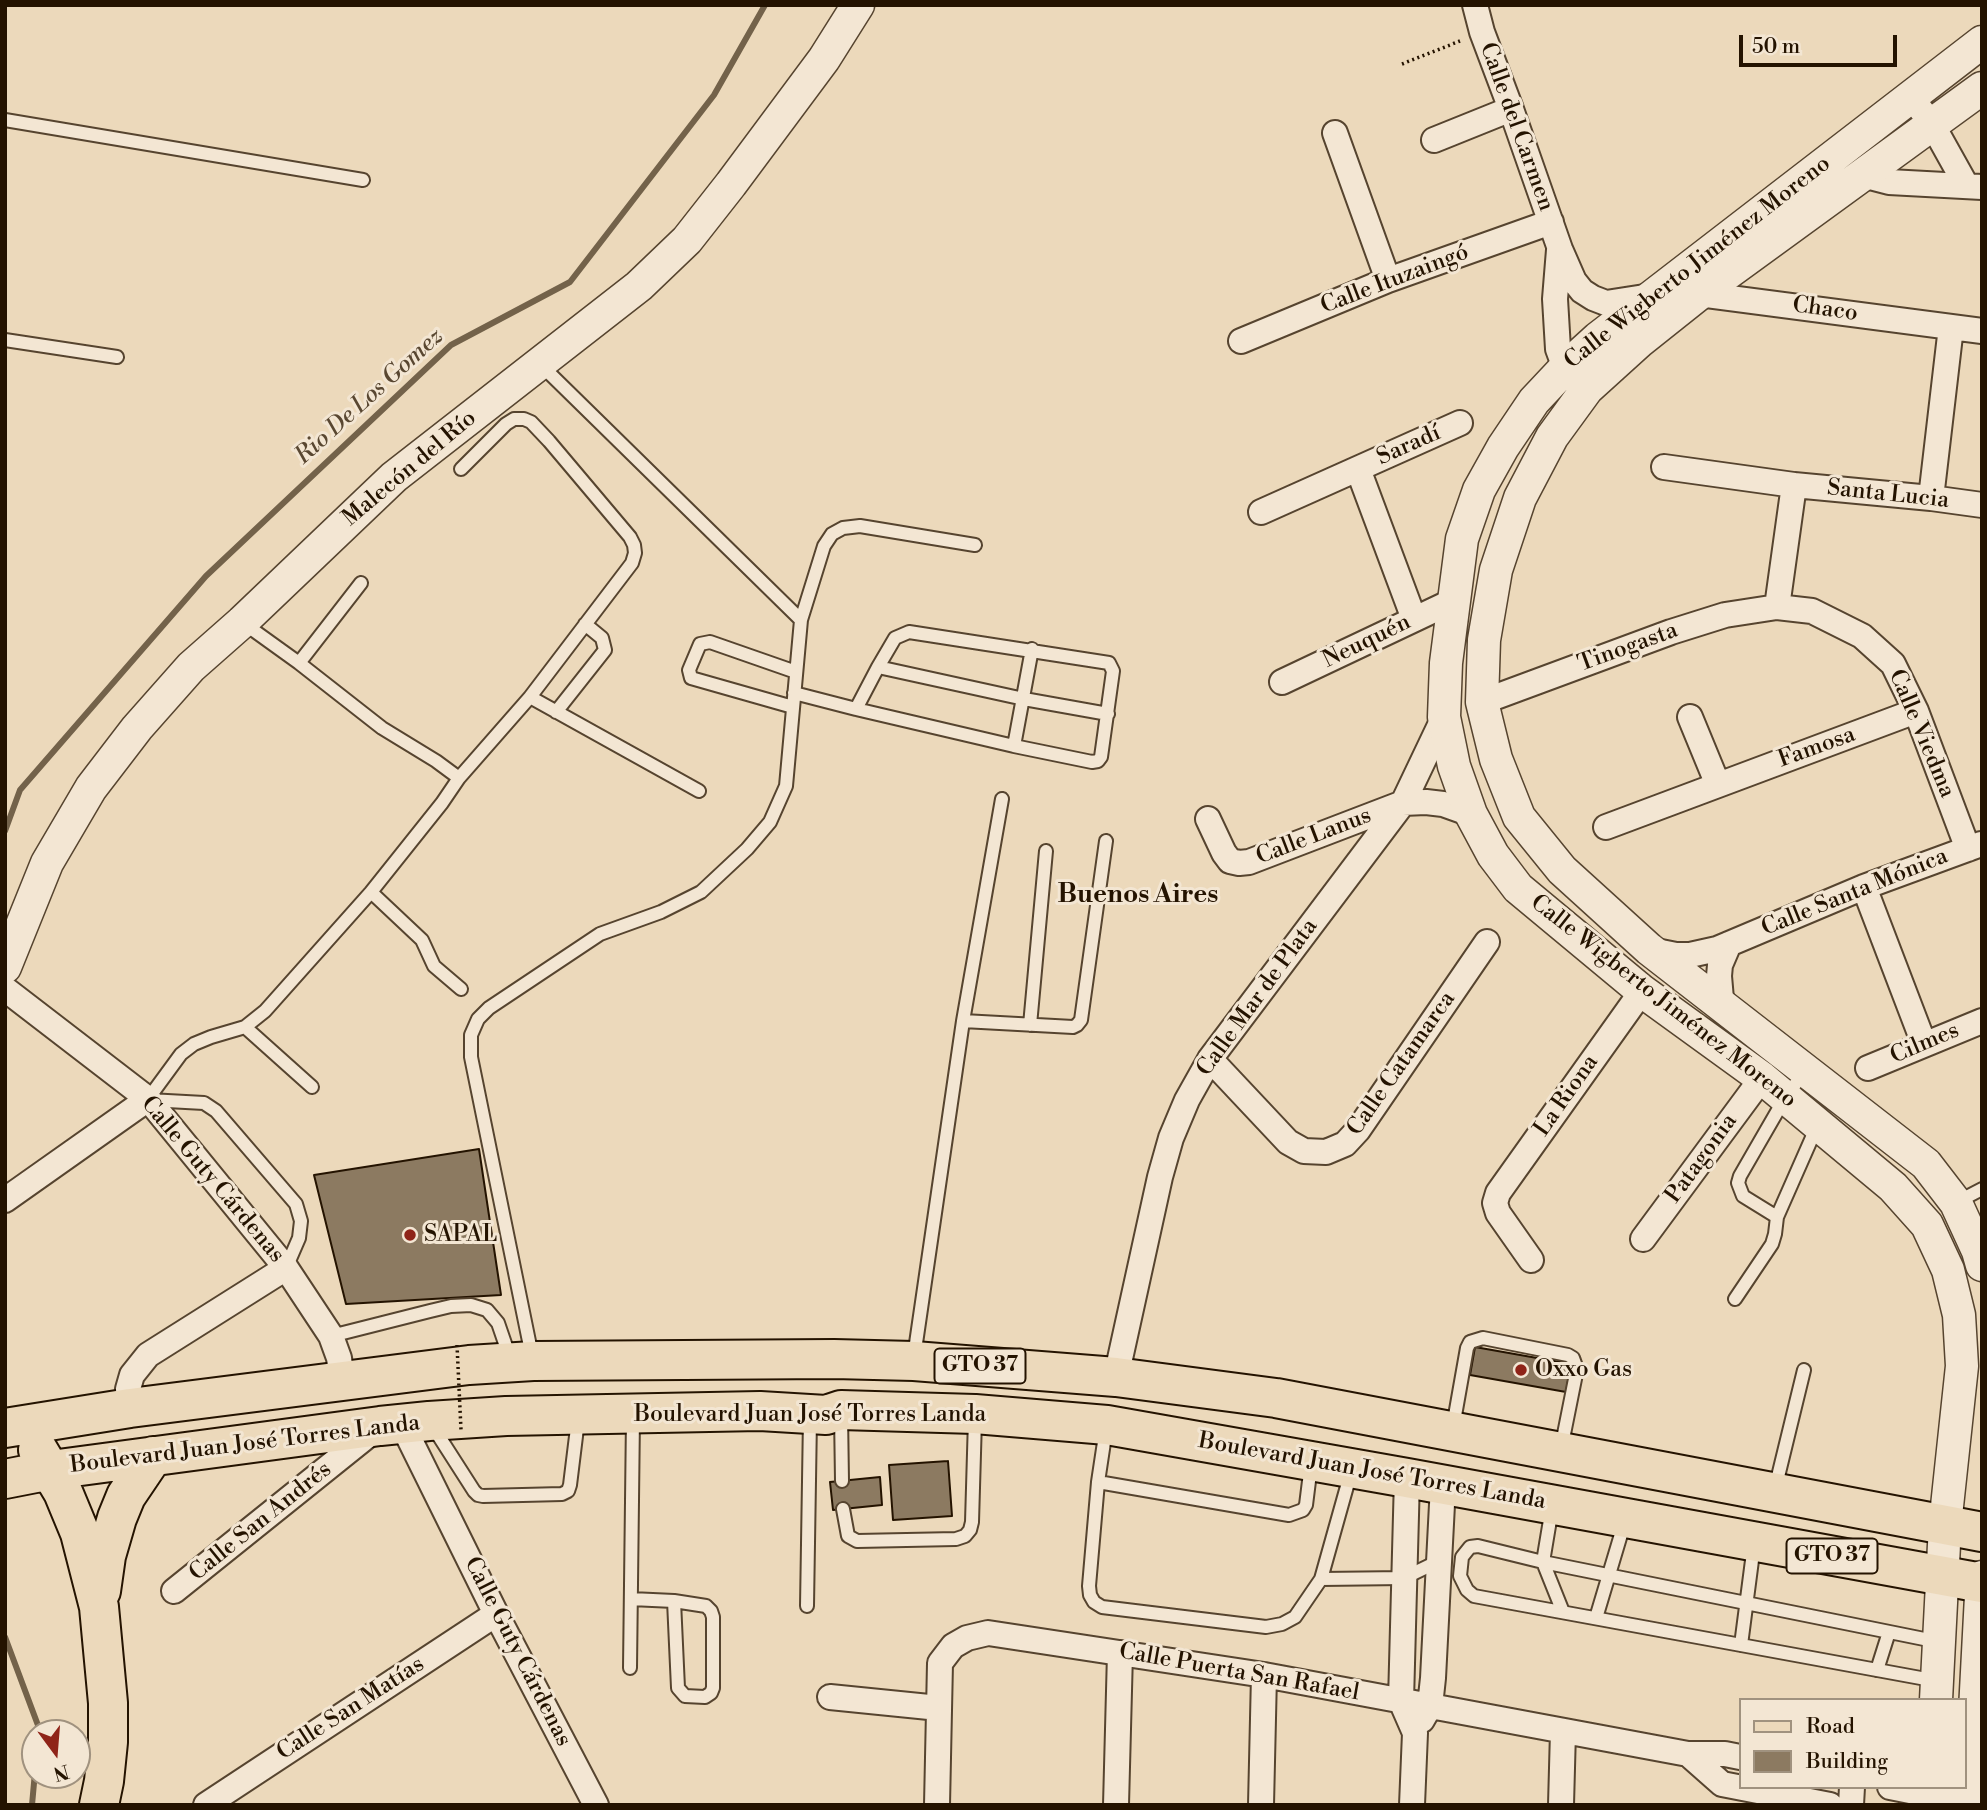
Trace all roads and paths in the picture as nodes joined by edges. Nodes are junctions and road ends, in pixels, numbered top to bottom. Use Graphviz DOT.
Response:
graph roads {
  1 [pos="858,5"];
  2 [pos="1475,5"];
  3 [pos="1482,32"];
  4 [pos="1982,42"];
  5 [pos="1402,64"];
  6 [pos="1982,88"];
  7 [pos="1911,97"];
  8 [pos="1511,109"];
  9 [pos="5,120"];
  10 [pos="1932,124"];
  11 [pos="1335,133"];
  12 [pos="1434,139"];
  13 [pos="1862,175"];
  14 [pos="363,180"];
  15 [pos="1974,186"];
  16 [pos="1551,222"];
  17 [pos="1560,249"];
  18 [pos="1388,280"];
  19 [pos="1699,293"];
  20 [pos="1652,296"];
  21 [pos="1951,327"];
  22 [pos="1982,331"];
  23 [pos="5,340"];
  24 [pos="1241,341"];
  25 [pos="117,358"];
  26 [pos="540,363"];
  27 [pos="1565,368"];
  28 [pos="1587,389"];
  29 [pos="1460,423"];
  30 [pos="1664,467"];
  31 [pos="1358,468"];
  32 [pos="461,469"];
  33 [pos="1794,485"];
  34 [pos="1931,498"];
  35 [pos="1982,505"];
  36 [pos="1261,512"];
  37 [pos="975,545"];
  38 [pos="361,583"];
  39 [pos="1452,601"];
  40 [pos="1777,607"];
  41 [pos="1414,619"];
  42 [pos="801,620"];
  43 [pos="242,622"];
  44 [pos="585,624"];
  45 [pos="1032,649"];
  46 [pos="299,663"];
  47 [pos="878,667"];
  48 [pos="796,672"];
  49 [pos="1282,682"];
  50 [pos="794,693"];
  51 [pos="530,697"];
  52 [pos="1024,698"];
  53 [pos="1482,702"];
  54 [pos="793,707"];
  55 [pos="856,709"];
  56 [pos="1916,711"];
  57 [pos="556,712"];
  58 [pos="1108,714"];
  59 [pos="1444,717"];
  60 [pos="1690,717"];
  61 [pos="1014,746"];
  62 [pos="459,778"];
  63 [pos="1718,785"];
  64 [pos="699,790"];
  65 [pos="1002,799"];
  66 [pos="1403,803"];
  67 [pos="1471,814"];
  68 [pos="1208,818"];
  69 [pos="1606,827"];
  70 [pos="1106,841"];
  71 [pos="1975,846"];
  72 [pos="1046,851"];
  73 [pos="1864,887"];
  74 [pos="371,892"];
  75 [pos="1487,942"];
  76 [pos="1729,944"];
  77 [pos="1649,949"];
  78 [pos="5,967"];
  79 [pos="5,989"];
  80 [pos="461,989"];
  81 [pos="1642,991"];
  82 [pos="1726,1010"];
  83 [pos="963,1021"];
  84 [pos="1982,1021"];
  85 [pos="1030,1025"];
  86 [pos="245,1027"];
  87 [pos="1924,1044"];
  88 [pos="1210,1059"];
  89 [pos="1868,1068"];
  90 [pos="1806,1070"];
  91 [pos="312,1087"];
  92 [pos="1773,1088"];
  93 [pos="148,1100"];
  94 [pos="1818,1124"];
  95 [pos="1969,1196"];
  96 [pos="5,1200"];
  97 [pos="1777,1217"];
  98 [pos="1643,1239"];
  99 [pos="1531,1261"];
  100 [pos="1982,1265"];
  101 [pos="286,1268"];
  102 [pos="1735,1299"];
  103 [pos="331,1336"];
  104 [pos="457,1345"];
  105 [pos="914,1361"];
  106 [pos="522,1362"];
  107 [pos="1804,1370"];
  108 [pos="1116,1377"];
  109 [pos="342,1380"];
  110 [pos="130,1408"];
  111 [pos="825,1412"];
  112 [pos="634,1414"];
  113 [pos="975,1414"];
  114 [pos="579,1415"];
  115 [pos="8,1422"];
  116 [pos="418,1425"];
  117 [pos="1107,1425"];
  118 [pos="1452,1432"];
  119 [pos="1560,1452"];
  120 [pos="153,1456"];
  121 [pos="1311,1461"];
  122 [pos="1352,1468"];
  123 [pos="51,1470"];
  124 [pos="5,1479"];
  125 [pos="842,1481"];
  126 [pos="1425,1481"];
  127 [pos="1098,1482"];
  128 [pos="1775,1493"];
  129 [pos="1552,1504"];
  130 [pos="843,1509"];
  131 [pos="1626,1518"];
  132 [pos="1964,1529"];
  133 [pos="1755,1542"];
  134 [pos="1439,1561"];
  135 [pos="1542,1562"];
  136 [pos="1608,1575"];
  137 [pos="1943,1576"];
  138 [pos="1982,1577"];
  139 [pos="1405,1578"];
  140 [pos="1321,1579"];
  141 [pos="1982,1583"];
  142 [pos="174,1591"];
  143 [pos="631,1599"];
  144 [pos="674,1601"];
  145 [pos="1748,1603"];
  146 [pos="807,1606"];
  147 [pos="99,1607"];
  148 [pos="1563,1612"];
  149 [pos="496,1614"];
  150 [pos="1596,1618"];
  151 [pos="1889,1632"];
  152 [pos="1939,1642"];
  153 [pos="1741,1645"];
  154 [pos="1120,1653"];
  155 [pos="630,1668"];
  156 [pos="1877,1670"];
  157 [pos="1264,1675"];
  158 [pos="1937,1690"];
  159 [pos="830,1698"];
  160 [pos="1401,1701"];
  161 [pos="1430,1706"];
  162 [pos="939,1708"];
  163 [pos="1563,1731"];
  164 [pos="1415,1733"];
  165 [pos="1688,1754"];
  166 [pos="1738,1757"];
  167 [pos="1899,1789"];
  168 [pos="1722,1794"];
  169 [pos="1931,1796"];
  170 [pos="1970,1804"];
  171 [pos="99,1805"];
  172 [pos="206,1805"];
  173 [pos="595,1805"];
  174 [pos="616,1805"];
  175 [pos="937,1805"];
  176 [pos="1116,1805"];
  177 [pos="1261,1805"];
  178 [pos="1412,1805"];
  179 [pos="1561,1805"];
  180 [pos="1830,1805"];
  1 -- 26 [label="street, Malecón del Río"];
  2 -- 3 [label="street, Calle del Carmen"];
  3 -- 5 [label="path"];
  3 -- 8 [label="street, Calle del Carmen"];
  4 -- 7 [label="street, Calle Wigberto Jiménez Moreno"];
  6 -- 10 [label="street, Calle Wigberto Jiménez Moreno"];
  7 -- 10 [label="street"];
  7 -- 20 [label="street, Calle Wigberto Jiménez Moreno"];
  8 -- 12 [label="street"];
  8 -- 16 [label="street, Calle del Carmen"];
  9 -- 14 [label="lane"];
  10 -- 13 [label="street, Calle Wigberto Jiménez Moreno"];
  10 -- 15 [label="street"];
  11 -- 18 [label="street"];
  13 -- 15 [label="street"];
  13 -- 19 [label="street, Calle Wigberto Jiménez Moreno"];
  16 -- 17 [label="street, Calle del Carmen"];
  16 -- 18 [label="street, Calle Ituzaingó"];
  17 -- 20 [label="street, Calle del Carmen"];
  17 -- 27 [label="street, Calle del Carmen"];
  18 -- 24 [label="street, Calle Ituzaingó"];
  19 -- 21 [label="street, Chaco"];
  19 -- 28 [label="street, Calle Wigberto Jiménez Moreno"];
  20 -- 27 [label="street, Calle Wigberto Jiménez Moreno"];
  21 -- 22 [label="street, Chaco"];
  21 -- 34 [label="street"];
  23 -- 25 [label="lane"];
  26 -- 42 [label="lane"];
  26 -- 43 [label="street, Malecón del Río"];
  27 -- 28 [label="street"];
  27 -- 39 [label="street, Calle Wigberto Jiménez Moreno"];
  28 -- 53 [label="street, Calle Wigberto Jiménez Moreno"];
  29 -- 31 [label="street, Saradí"];
  30 -- 33 [label="street, Santa Lucia"];
  31 -- 36 [label="street, Saradí"];
  31 -- 41 [label="street"];
  32 -- 44 [label="lane"];
  33 -- 34 [label="street, Santa Lucia"];
  33 -- 40 [label="street"];
  34 -- 35 [label="street, Santa Lucia"];
  37 -- 42 [label="lane"];
  38 -- 46 [label="lane"];
  39 -- 41 [label="street, Neuquén"];
  39 -- 59 [label="street, Calle Wigberto Jiménez Moreno"];
  40 -- 53 [label="street, Tinogasta"];
  40 -- 56 [label="street, Calle Viedma"];
  41 -- 49 [label="street, Neuquén"];
  42 -- 48 [label="lane"];
  43 -- 46 [label="lane"];
  43 -- 78 [label="street, Malecón del Río"];
  44 -- 51 [label="lane"];
  44 -- 57 [label="lane"];
  45 -- 47 [label="lane"];
  45 -- 52 [label="lane"];
  45 -- 58 [label="lane"];
  46 -- 62 [label="lane"];
  47 -- 52 [label="lane"];
  47 -- 55 [label="lane"];
  48 -- 50 [label="lane"];
  48 -- 54 [label="lane"];
  50 -- 54 [label="lane"];
  50 -- 55 [label="lane"];
  51 -- 57 [label="lane"];
  51 -- 62 [label="lane"];
  52 -- 58 [label="lane"];
  52 -- 61 [label="lane"];
  53 -- 77 [label="street, Calle Wigberto Jiménez Moreno"];
  54 -- 106 [label="lane"];
  55 -- 61 [label="lane"];
  56 -- 63 [label="street, Famosa"];
  56 -- 71 [label="street, Calle Viedma"];
  57 -- 64 [label="lane"];
  58 -- 61 [label="lane"];
  59 -- 66 [label="street, Calle Mar de Plata"];
  59 -- 67 [label="street, Calle Wigberto Jiménez Moreno"];
  60 -- 63 [label="street"];
  62 -- 74 [label="lane"];
  63 -- 69 [label="street, Famosa"];
  65 -- 83 [label="lane"];
  66 -- 67 [label="street"];
  66 -- 68 [label="street, Calle Lanus"];
  66 -- 88 [label="street, Calle Mar de Plata"];
  67 -- 81 [label="street, Calle Wigberto Jiménez Moreno"];
  70 -- 85 [label="lane"];
  71 -- 73 [label="street, Calle Santa Mónica"];
  72 -- 85 [label="lane"];
  73 -- 76 [label="street, Calle Santa Mónica"];
  73 -- 87 [label="street"];
  74 -- 80 [label="lane"];
  74 -- 86 [label="lane"];
  75 -- 88 [label="street, Calle Catamarca"];
  76 -- 77 [label="street, Calle Santa Mónica"];
  76 -- 82 [label="street"];
  77 -- 82 [label="street, Calle Wigberto Jiménez Moreno"];
  79 -- 93 [label="street, Calle Guty Cárdenas"];
  81 -- 92 [label="street, Calle Wigberto Jiménez Moreno"];
  81 -- 99 [label="street, La Riona"];
  82 -- 90 [label="street, Calle Wigberto Jiménez Moreno"];
  83 -- 85 [label="lane"];
  83 -- 105 [label="lane"];
  84 -- 87 [label="street, Cilmes"];
  86 -- 91 [label="lane"];
  86 -- 93 [label="lane"];
  87 -- 89 [label="street, Cilmes"];
  88 -- 108 [label="street, Calle Mar de Plata"];
  90 -- 92 [label="lane"];
  90 -- 95 [label="street, Calle Wigberto Jiménez Moreno"];
  92 -- 94 [label="street, Calle Wigberto Jiménez Moreno"];
  92 -- 97 [label="lane"];
  92 -- 98 [label="street, Patagonia"];
  93 -- 96 [label="street"];
  93 -- 101 [label="street, Calle Guty Cárdenas"];
  93 -- 101 [label="lane"];
  94 -- 97 [label="lane"];
  94 -- 132 [label="street, Calle Wigberto Jiménez Moreno"];
  95 -- 100 [label="street, Calle Wigberto Jiménez Moreno"];
  97 -- 102 [label="lane"];
  101 -- 103 [label="street, Calle Guty Cárdenas"];
  101 -- 110 [label="street"];
  103 -- 106 [label="lane"];
  103 -- 109 [label="street, Calle Guty Cárdenas"];
  104 -- 116 [label="path, bridge"];
  105 -- 106 [label="main road, GTO 37"];
  105 -- 108 [label="main road, GTO 37"];
  106 -- 109 [label="main road, GTO 37"];
  107 -- 128 [label="lane"];
  108 -- 118 [label="main road, GTO 37"];
  109 -- 110 [label="main road, GTO 37"];
  110 -- 115 [label="main road, GTO 37"];
  111 -- 112 [label="main road, Boulevard Juan José Torres Landa / GTO 37"];
  111 -- 113 [label="main road, Boulevard Juan José Torres Landa / GTO 37"];
  111 -- 125 [label="lane"];
  111 -- 146 [label="lane"];
  112 -- 114 [label="main road, Boulevard Juan José Torres Landa / GTO 37"];
  112 -- 143 [label="lane"];
  113 -- 117 [label="main road, Boulevard Juan José Torres Landa / GTO 37"];
  113 -- 130 [label="lane"];
  114 -- 116 [label="main road, Boulevard Juan José Torres Landa / GTO 37"];
  114 -- 116 [label="lane"];
  115 -- 123 [label="main road"];
  116 -- 120 [label="main road, Boulevard Juan José Torres Landa / GTO 37"];
  116 -- 142 [label="street, Calle San Andrés"];
  116 -- 149 [label="street, Calle Guty Cárdenas"];
  117 -- 121 [label="main road, Boulevard Juan José Torres Landa / GTO 37"];
  117 -- 127 [label="lane"];
  118 -- 119 [label="main road, GTO 37"];
  118 -- 119 [label="lane"];
  119 -- 128 [label="main road, GTO 37"];
  120 -- 123 [label="main road, Boulevard Juan José Torres Landa / GTO 37"];
  120 -- 147 [label="main road"];
  121 -- 122 [label="main road, Boulevard Juan José Torres Landa / GTO 37"];
  121 -- 127 [label="lane"];
  122 -- 126 [label="main road, Boulevard Juan José Torres Landa / GTO 37"];
  122 -- 140 [label="lane"];
  123 -- 124 [label="main road, Boulevard Juan José Torres Landa / GTO 37"];
  123 -- 147 [label="main road"];
  126 -- 129 [label="main road, Boulevard Juan José Torres Landa / GTO 37"];
  126 -- 134 [label="street"];
  126 -- 139 [label="street"];
  127 -- 140 [label="lane"];
  128 -- 132 [label="main road, GTO 37"];
  129 -- 131 [label="main road, Boulevard Juan José Torres Landa / GTO 37"];
  129 -- 135 [label="lane"];
  131 -- 133 [label="main road, Boulevard Juan José Torres Landa / GTO 37"];
  131 -- 136 [label="lane"];
  132 -- 137 [label="street, Calle Wigberto Jiménez Moreno"];
  133 -- 137 [label="main road, Boulevard Juan José Torres Landa / GTO 37"];
  133 -- 145 [label="lane"];
  134 -- 139 [label="lane"];
  134 -- 161 [label="street"];
  135 -- 136 [label="lane"];
  135 -- 148 [label="lane"];
  135 -- 148 [label="lane"];
  136 -- 145 [label="lane"];
  136 -- 150 [label="lane"];
  137 -- 141 [label="main road, Boulevard Juan José Torres Landa / GTO 37"];
  137 -- 152 [label="street, Calle Wigberto Jiménez Moreno"];
  138 -- 141 [label="street"];
  139 -- 140 [label="lane"];
  139 -- 160 [label="street"];
  141 -- 170 [label="street"];
  143 -- 144 [label="lane"];
  143 -- 155 [label="lane"];
  144 -- 144 [label="lane"];
  145 -- 151 [label="lane"];
  145 -- 153 [label="lane"];
  147 -- 171 [label="main road"];
  148 -- 150 [label="lane"];
  149 -- 172 [label="street, Calle San Matías"];
  149 -- 173 [label="street, Calle Guty Cárdenas"];
  150 -- 153 [label="lane"];
  151 -- 152 [label="lane"];
  151 -- 156 [label="lane"];
  152 -- 158 [label="street, Calle Wigberto Jiménez Moreno"];
  153 -- 156 [label="lane"];
  154 -- 157 [label="street, Calle Puerta San Rafael"];
  154 -- 162 [label="street, Calle Puerta San Rafael"];
  154 -- 176 [label="street"];
  156 -- 158 [label="lane"];
  157 -- 160 [label="street, Calle Puerta San Rafael"];
  157 -- 177 [label="street"];
  159 -- 162 [label="street"];
  160 -- 161 [label="street, Calle Puerta San Rafael"];
  160 -- 164 [label="street"];
  161 -- 163 [label="street, Calle Puerta San Rafael"];
  161 -- 164 [label="street"];
  162 -- 175 [label="street, Calle Puerta San Rafael"];
  163 -- 165 [label="street, Calle Puerta San Rafael"];
  163 -- 179 [label="street"];
  164 -- 178 [label="street"];
  165 -- 166 [label="street, Calle Puerta San Rafael"];
  165 -- 168 [label="street"];
  167 -- 169 [label="street"];
  168 -- 180 [label="street"];
  169 -- 170 [label="street"];
  173 -- 174 [label="street, Calle Guty Cárdenas"];
}
